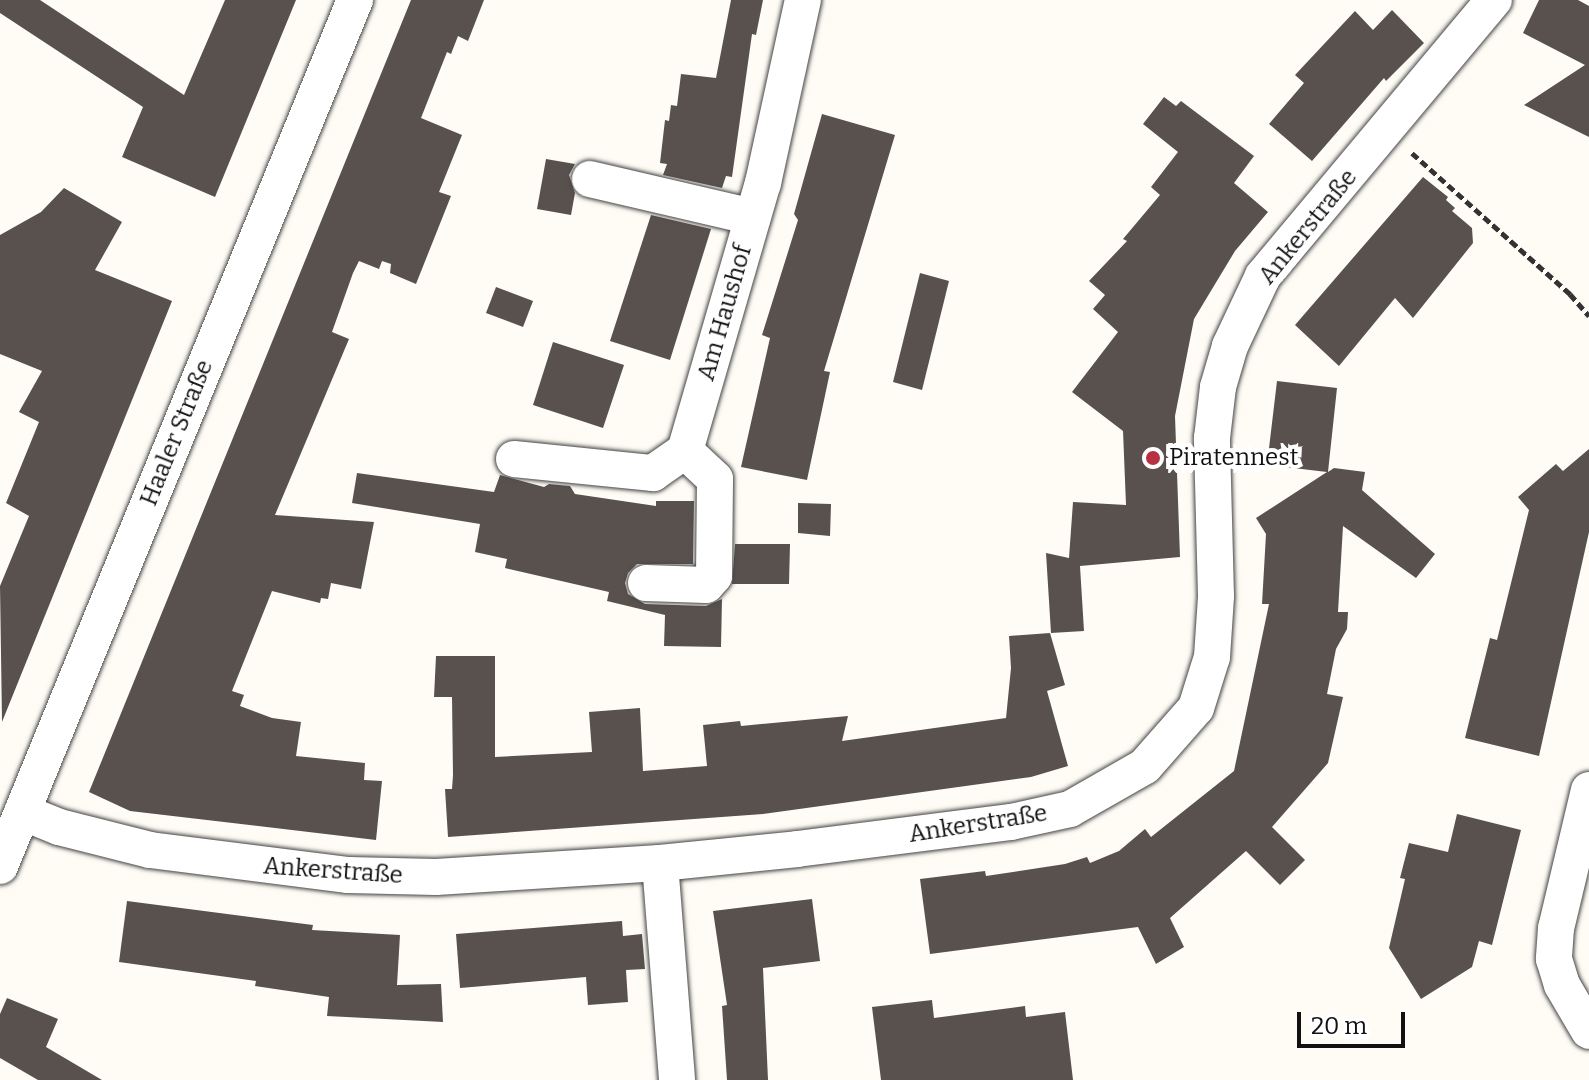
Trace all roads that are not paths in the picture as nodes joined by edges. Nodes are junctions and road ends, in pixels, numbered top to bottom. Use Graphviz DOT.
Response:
graph roads {
  1 [pos="355,0"];
  2 [pos="803,0"];
  3 [pos="1494,0"];
  4 [pos="590,179"];
  5 [pos="753,217"];
  6 [pos="685,451"];
  7 [pos="514,459"];
  8 [pos="646,583"];
  9 [pos="1589,790"];
  10 [pos="22,812"];
  11 [pos="660,863"];
  12 [pos="0,866"];
  13 [pos="1589,1031"];
  14 [pos="677,1080"];
  1 -- 10 [label="street, Haaler Straße"];
  2 -- 5 [label="street, Am Haushof"];
  3 -- 11 [label="street, Ankerstraße"];
  4 -- 5 [label="street"];
  5 -- 6 [label="street, Am Haushof"];
  6 -- 7 [label="street"];
  6 -- 8 [label="street"];
  9 -- 13 [label="street"];
  10 -- 11 [label="street, Ankerstraße"];
  10 -- 12 [label="street, Haaler Straße"];
  11 -- 14 [label="street"];
}
